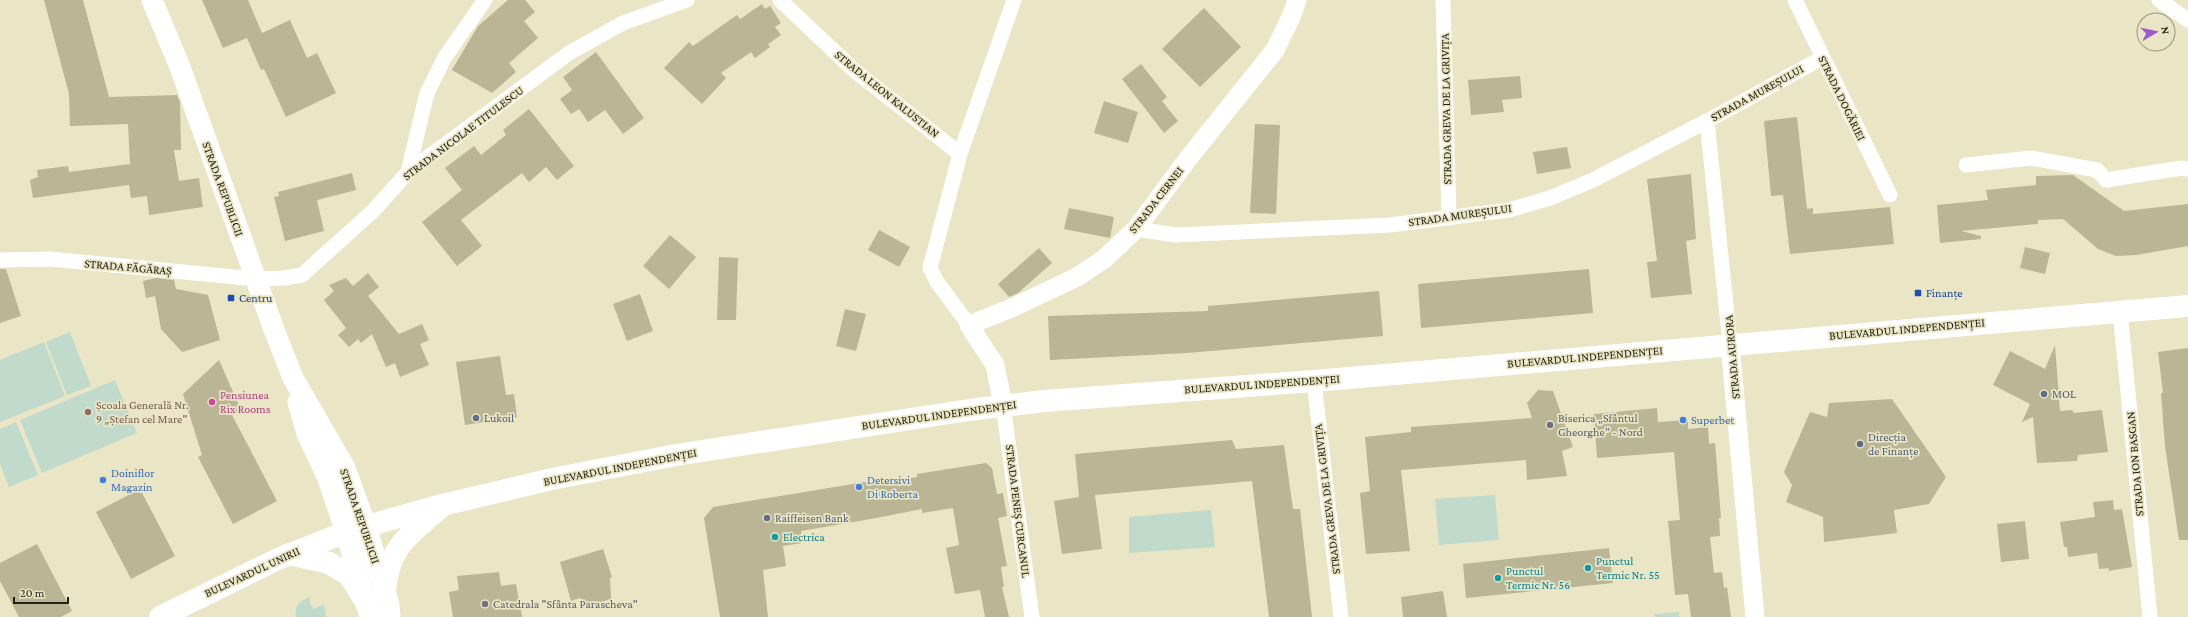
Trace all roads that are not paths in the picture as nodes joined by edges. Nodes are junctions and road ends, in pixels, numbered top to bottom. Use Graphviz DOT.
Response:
graph roads {
  1 [pos="152,0"];
  2 [pos="485,0"];
  3 [pos="687,0"];
  4 [pos="780,0"];
  5 [pos="1014,0"];
  6 [pos="1297,0"];
  7 [pos="1443,0"];
  8 [pos="1795,0"];
  9 [pos="2161,1"];
  10 [pos="2188,20"];
  11 [pos="1822,58"];
  12 [pos="1707,121"];
  13 [pos="960,154"];
  14 [pos="1966,165"];
  15 [pos="2188,169"];
  16 [pos="408,172"];
  17 [pos="1890,195"];
  18 [pos="1449,218"];
  19 [pos="1136,229"];
  20 [pos="0,260"];
  21 [pos="256,279"];
  22 [pos="2188,306"];
  23 [pos="2120,311"];
  24 [pos="969,325"];
  25 [pos="1730,344"];
  26 [pos="1314,381"];
  27 [pos="1003,405"];
  28 [pos="445,504"];
  29 [pos="356,529"];
  30 [pos="289,554"];
  31 [pos="385,592"];
  32 [pos="368,611"];
  33 [pos="160,617"];
  34 [pos="390,617"];
  35 [pos="1032,617"];
  36 [pos="1341,617"];
  37 [pos="1755,617"];
  38 [pos="2150,617"];
  1 -- 21 [label="main road, STRADA REPUBLICII"];
  2 -- 16 [label="street"];
  3 -- 16 [label="street, STRADA NICOLAE TITULESCU"];
  4 -- 13 [label="street, STRADA LEON KALUSTIAN"];
  5 -- 13 [label="street"];
  6 -- 19 [label="street, STRADA CERNEI"];
  7 -- 18 [label="street, STRADA GREVA DE LA GRIVIȚA"];
  8 -- 11 [label="street, STRADA DOGĂRIEI"];
  9 -- 10 [label="street"];
  11 -- 12 [label="street, STRADA MUREȘULUI"];
  11 -- 17 [label="street, STRADA DOGĂRIEI"];
  12 -- 18 [label="street, STRADA MUREȘULUI"];
  12 -- 25 [label="street, STRADA AURORA"];
  13 -- 24 [label="street"];
  14 -- 15 [label="street"];
  16 -- 21 [label="street, STRADA NICOLAE TITULESCU"];
  18 -- 19 [label="street, STRADA MUREȘULUI"];
  19 -- 24 [label="street, STRADA CERNEI"];
  20 -- 21 [label="street, STRADA FĂGĂRAȘ"];
  21 -- 29 [label="main road, STRADA REPUBLICII"];
  22 -- 23 [label="main road, BULEVARDUL INDEPENDENȚEI"];
  23 -- 25 [label="main road, BULEVARDUL INDEPENDENȚEI"];
  23 -- 38 [label="street, STRADA ION BASGAN"];
  24 -- 27 [label="street"];
  25 -- 26 [label="main road, BULEVARDUL INDEPENDENȚEI"];
  25 -- 37 [label="street, STRADA AURORA"];
  26 -- 27 [label="main road, BULEVARDUL INDEPENDENȚEI"];
  26 -- 36 [label="street, STRADA GREVA DE LA GRIVIȚA"];
  27 -- 28 [label="main road, BULEVARDUL INDEPENDENȚEI"];
  27 -- 35 [label="street, STRADA PENEȘ CURCANUL"];
  28 -- 29 [label="main road, BULEVARDUL INDEPENDENȚEI"];
  28 -- 31 [label="main road"];
  29 -- 30 [label="main road, BULEVARDUL UNIRII"];
  29 -- 31 [label="main road, STRADA REPUBLICII"];
  29 -- 32 [label="main road, STRADA REPUBLICII"];
  30 -- 32 [label="main road"];
  30 -- 33 [label="main road, BULEVARDUL UNIRII"];
  31 -- 34 [label="main road, STRADA REPUBLICII"];
}
